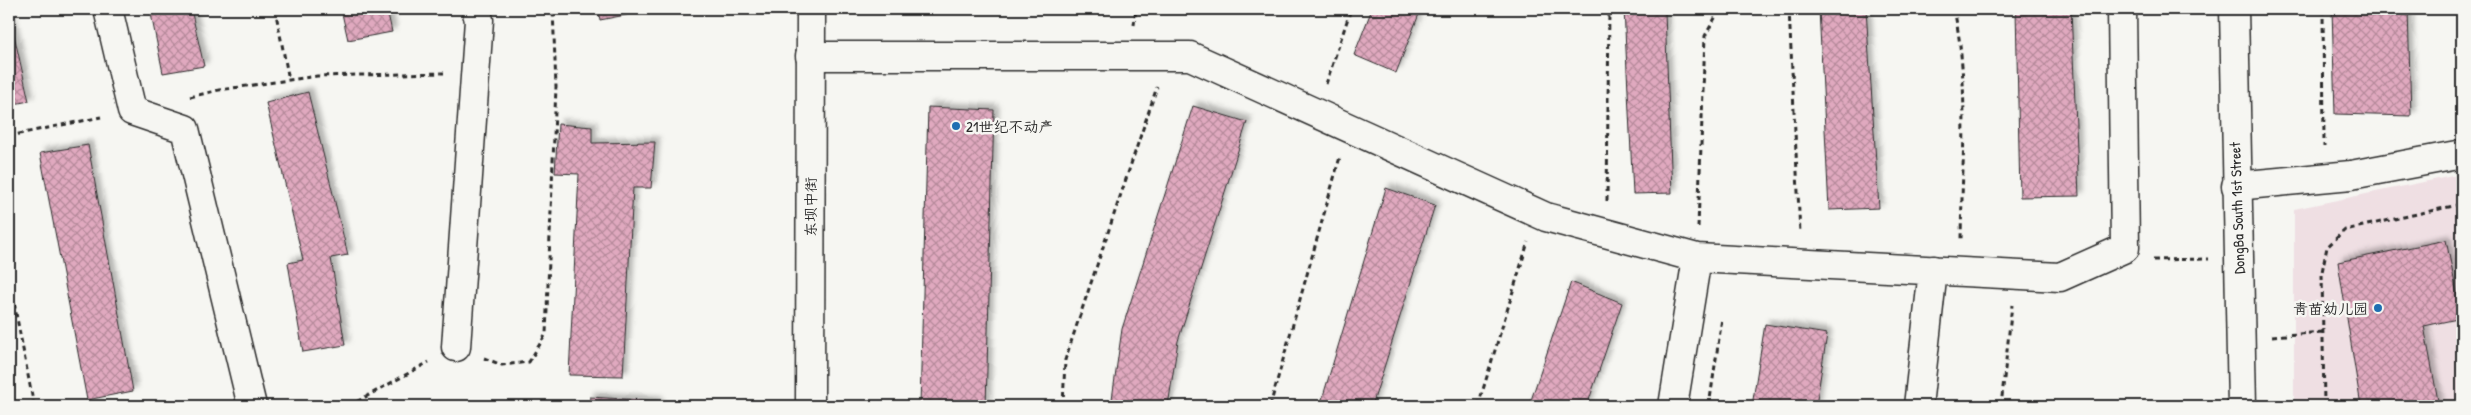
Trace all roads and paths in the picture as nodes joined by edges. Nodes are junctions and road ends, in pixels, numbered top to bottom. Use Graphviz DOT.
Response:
graph roads {
  1 [pos="108,9"];
  2 [pos="275,9"];
  3 [pos="476,9"];
  4 [pos="553,9"];
  5 [pos="811,9"];
  6 [pos="1351,9"];
  7 [pos="1609,9"];
  8 [pos="1720,9"];
  9 [pos="1789,9"];
  10 [pos="1954,9"];
  11 [pos="2122,9"];
  12 [pos="2234,9"];
  13 [pos="2323,9"];
  14 [pos="1168,55"];
  15 [pos="810,56"];
  16 [pos="476,72"];
  17 [pos="289,80"];
  18 [pos="181,99"];
  19 [pos="132,111"];
  20 [pos="1317,113"];
  21 [pos="1348,127"];
  22 [pos="9,136"];
  23 [pos="2462,154"];
  24 [pos="2325,177"];
  25 [pos="2236,186"];
  26 [pos="2462,204"];
  27 [pos="1536,213"];
  28 [pos="1606,233"];
  29 [pos="2125,248"];
  30 [pos="1697,258"];
  31 [pos="2239,258"];
  32 [pos="1801,263"];
  33 [pos="1933,270"];
  34 [pos="1960,272"];
  35 [pos="2015,274"];
  36 [pos="9,276"];
  37 [pos="1723,308"];
  38 [pos="2323,332"];
  39 [pos="2241,340"];
  40 [pos="456,348"];
  41 [pos="34,406"];
  42 [pos="252,406"];
  43 [pos="348,406"];
  44 [pos="810,406"];
  45 [pos="1063,406"];
  46 [pos="1270,406"];
  47 [pos="1478,406"];
  48 [pos="1673,406"];
  49 [pos="1709,406"];
  50 [pos="1918,406"];
  51 [pos="2001,406"];
  52 [pos="2242,406"];
  53 [pos="2324,406"];
  1 -- 19 [label="street"];
  2 -- 17 [label="path"];
  3 -- 16 [label="street"];
  4 -- 40 [label="path"];
  5 -- 15 [label="street, 东坝中街"];
  6 -- 20 [label="path"];
  7 -- 28 [label="path"];
  8 -- 30 [label="path"];
  9 -- 32 [label="path"];
  10 -- 34 [label="path"];
  11 -- 29 [label="street"];
  12 -- 25 [label="street, DongBa South 1st Street"];
  13 -- 24 [label="path"];
  14 -- 15 [label="street"];
  14 -- 20 [label="street"];
  14 -- 45 [label="path"];
  15 -- 44 [label="street, 东坝中街"];
  16 -- 17 [label="path"];
  16 -- 40 [label="street"];
  17 -- 18 [label="path"];
  19 -- 22 [label="path"];
  19 -- 42 [label="street"];
  20 -- 21 [label="street"];
  21 -- 27 [label="street"];
  21 -- 46 [label="path"];
  23 -- 24 [label="street"];
  24 -- 25 [label="street"];
  25 -- 31 [label="street, DongBa South 1st Street"];
  26 -- 38 [label="path"];
  27 -- 28 [label="street"];
  27 -- 47 [label="path"];
  28 -- 30 [label="street"];
  29 -- 31 [label="path"];
  29 -- 35 [label="street"];
  30 -- 32 [label="street"];
  30 -- 48 [label="street"];
  31 -- 39 [label="street, DongBa South 1st Street"];
  32 -- 33 [label="street"];
  33 -- 34 [label="street"];
  33 -- 50 [label="street"];
  34 -- 35 [label="street"];
  35 -- 51 [label="path"];
  36 -- 41 [label="path"];
  37 -- 49 [label="path"];
  38 -- 39 [label="path"];
  38 -- 53 [label="path"];
  39 -- 52 [label="street, DongBa South 1st Street"];
  40 -- 43 [label="path"];
}
